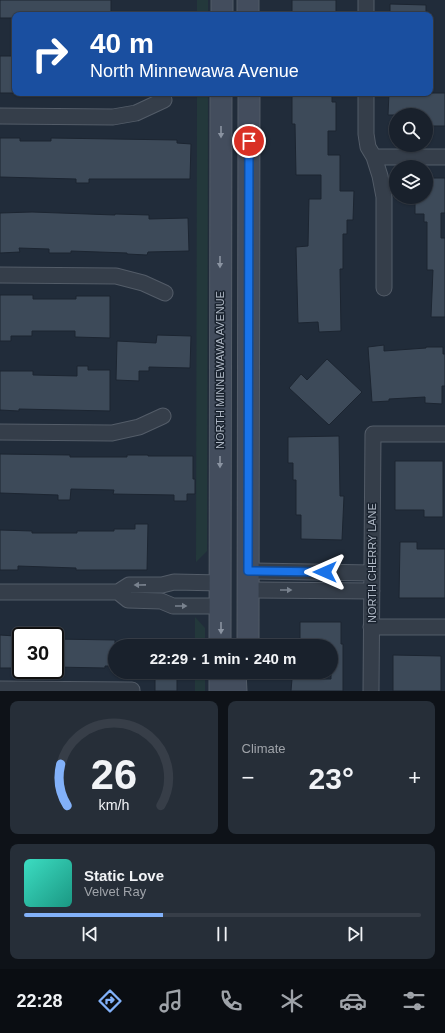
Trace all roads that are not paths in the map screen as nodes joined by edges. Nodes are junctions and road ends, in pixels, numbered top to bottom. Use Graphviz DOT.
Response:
graph roads {
  1 [pos="222,0"];
  2 [pos="248,0"];
  3 [pos="366,0"];
  4 [pos="222,12"];
  5 [pos="248,12"];
  6 [pos="366,12"];
  7 [pos="221,96"];
  8 [pos="249,96"];
  9 [pos="366,96"];
  10 [pos="164,100"];
  11 [pos="0,116"];
  12 [pos="374,157"];
  13 [pos="445,158"];
  14 [pos="0,275"];
  15 [pos="384,288"];
  16 [pos="165,293"];
  17 [pos="220,358"];
  18 [pos="163,416"];
  19 [pos="0,432"];
  20 [pos="445,434"];
  21 [pos="372,573"];
  22 [pos="248,581"];
  23 [pos="221,582"];
  24 [pos="162,585"];
  25 [pos="372,591"];
  26 [pos="0,592"];
  27 [pos="118,592"];
  28 [pos="161,601"];
  29 [pos="221,606"];
  30 [pos="371,627"];
  31 [pos="445,627"];
  32 [pos="220,639"];
  33 [pos="235,639"];
  34 [pos="248,639"];
  35 [pos="220,679"];
  36 [pos="235,679"];
  37 [pos="248,679"];
  38 [pos="0,690"];
  39 [pos="132,690"];
  40 [pos="220,691"];
  41 [pos="236,691"];
  42 [pos="248,691"];
  43 [pos="372,691"];
  1 -- 4 [label="main road"];
  2 -- 5 [label="main road"];
  3 -- 6 [label="street"];
  7 -- 17 [label="main road, NORTH MINNEWAWA AVENUE, one-way"];
  8 -- 22 [label="main road"];
  9 -- 12 [label="street"];
  10 -- 11 [label="street"];
  12 -- 13 [label="street"];
  12 -- 15 [label="street"];
  14 -- 16 [label="street"];
  17 -- 22 [label="main road"];
  17 -- 23 [label="main road, NORTH MINNEWAWA AVENUE, one-way"];
  18 -- 19 [label="street"];
  20 -- 21 [label="street, NORTH CHERRY LANE"];
  21 -- 22 [label="street"];
  21 -- 25 [label="street, NORTH CHERRY LANE"];
  22 -- 25 [label="street, one-way"];
  22 -- 34 [label="main road"];
  23 -- 24 [label="street"];
  23 -- 29 [label="main road, NORTH MINNEWAWA AVENUE"];
  23 -- 33 [label="main road"];
  24 -- 27 [label="street, one-way"];
  24 -- 28 [label="street"];
  25 -- 30 [label="street, NORTH CHERRY LANE"];
  26 -- 27 [label="street"];
  27 -- 28 [label="street"];
  28 -- 29 [label="street, one-way"];
  29 -- 32 [label="main road, NORTH MINNEWAWA AVENUE, one-way"];
  30 -- 31 [label="street"];
  30 -- 43 [label="street, NORTH CHERRY LANE"];
  35 -- 40 [label="main road"];
  36 -- 41 [label="main road"];
  37 -- 42 [label="main road"];
  38 -- 39 [label="street"];
}
